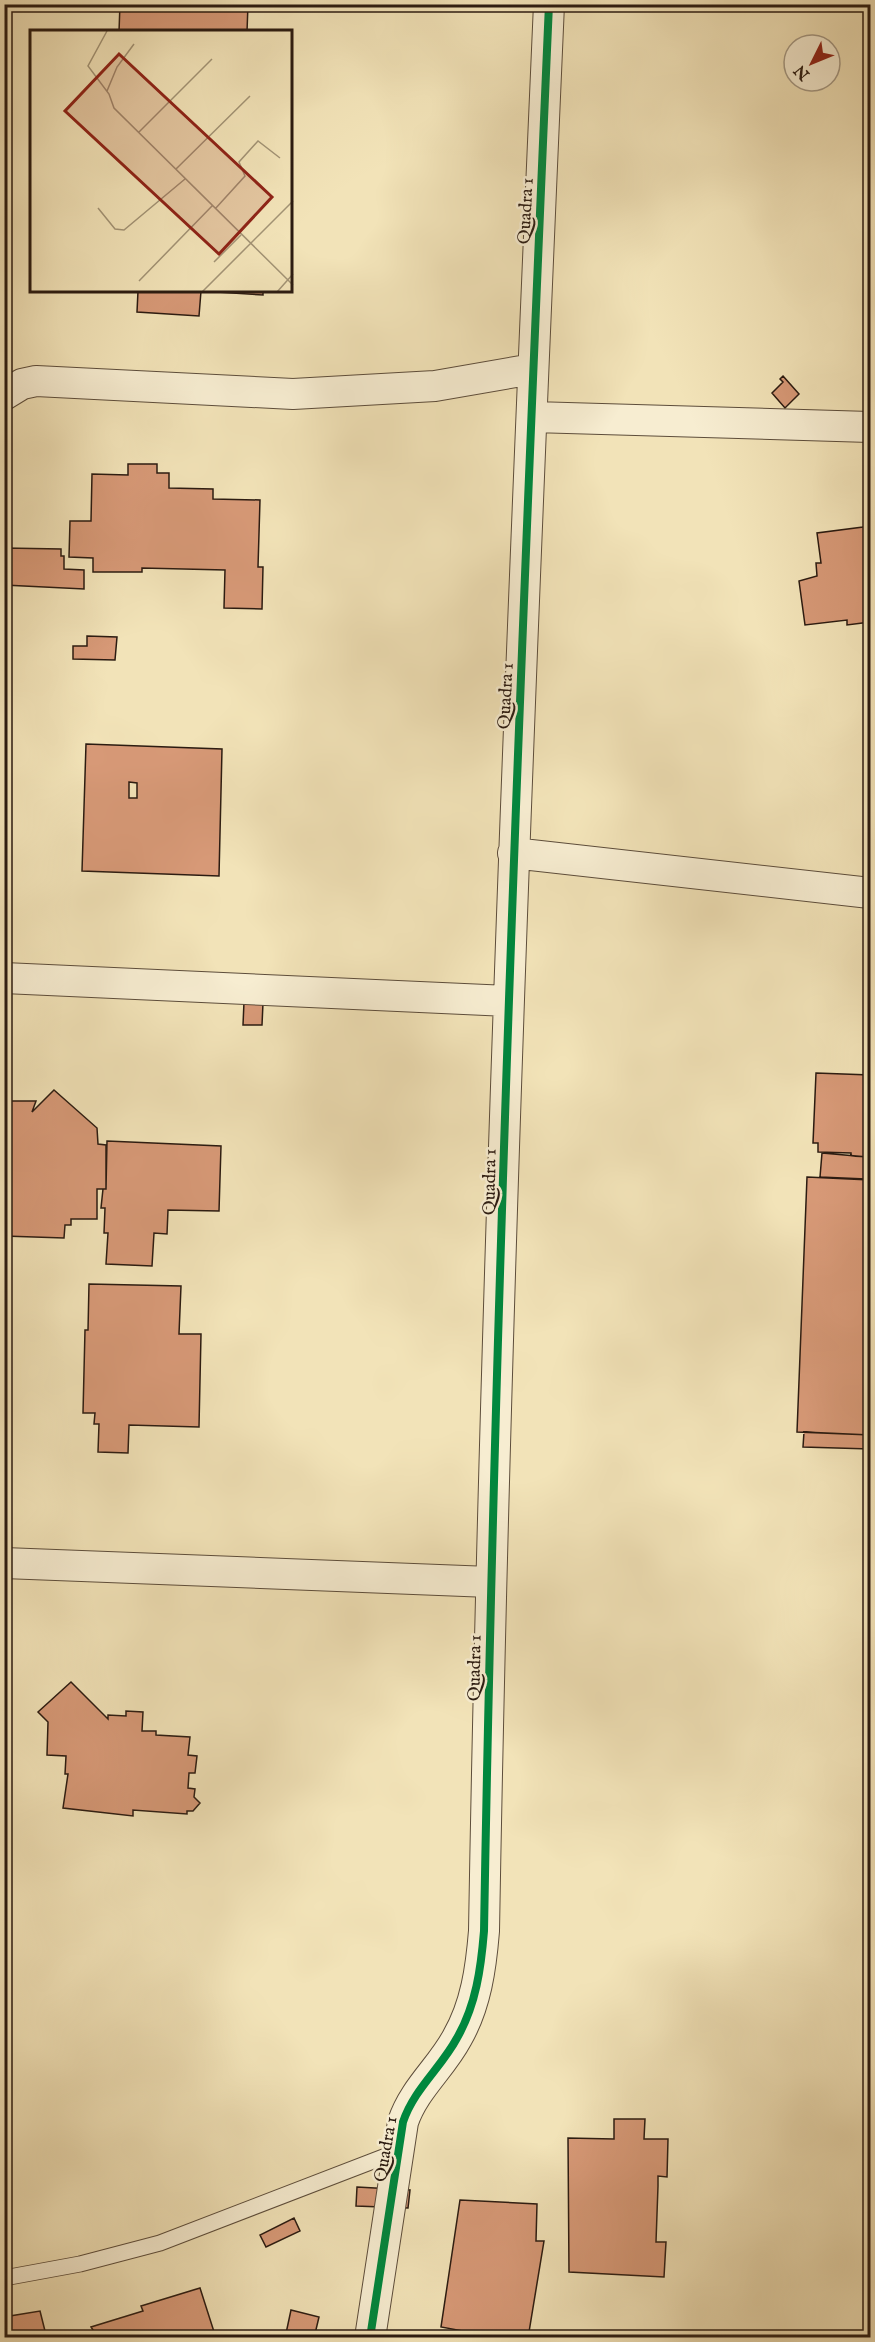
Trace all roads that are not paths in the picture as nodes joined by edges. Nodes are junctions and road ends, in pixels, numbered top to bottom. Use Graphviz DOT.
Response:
graph roads {
  1 [pos="549,4"];
  2 [pos="533,369"];
  3 [pos="4,395"];
  4 [pos="533,417"];
  5 [pos="870,427"];
  6 [pos="513,853"];
  7 [pos="870,893"];
  8 [pos="4,978"];
  9 [pos="508,1000"];
  10 [pos="4,1563"];
  11 [pos="490,1582"];
  12 [pos="399,2151"];
  13 [pos="4,2278"];
  14 [pos="370,2337"];
  1 -- 2 [label="street, Quadra 1"];
  2 -- 3 [label="street"];
  2 -- 4 [label="street, Quadra 1"];
  4 -- 5 [label="street"];
  4 -- 6 [label="street, Quadra 1"];
  6 -- 7 [label="street"];
  6 -- 9 [label="street, Quadra 1"];
  8 -- 9 [label="street"];
  9 -- 11 [label="street, Quadra 1"];
  10 -- 11 [label="street"];
  11 -- 12 [label="street, Quadra 1"];
  12 -- 13 [label="lane"];
  12 -- 14 [label="street, Quadra 1"];
}
